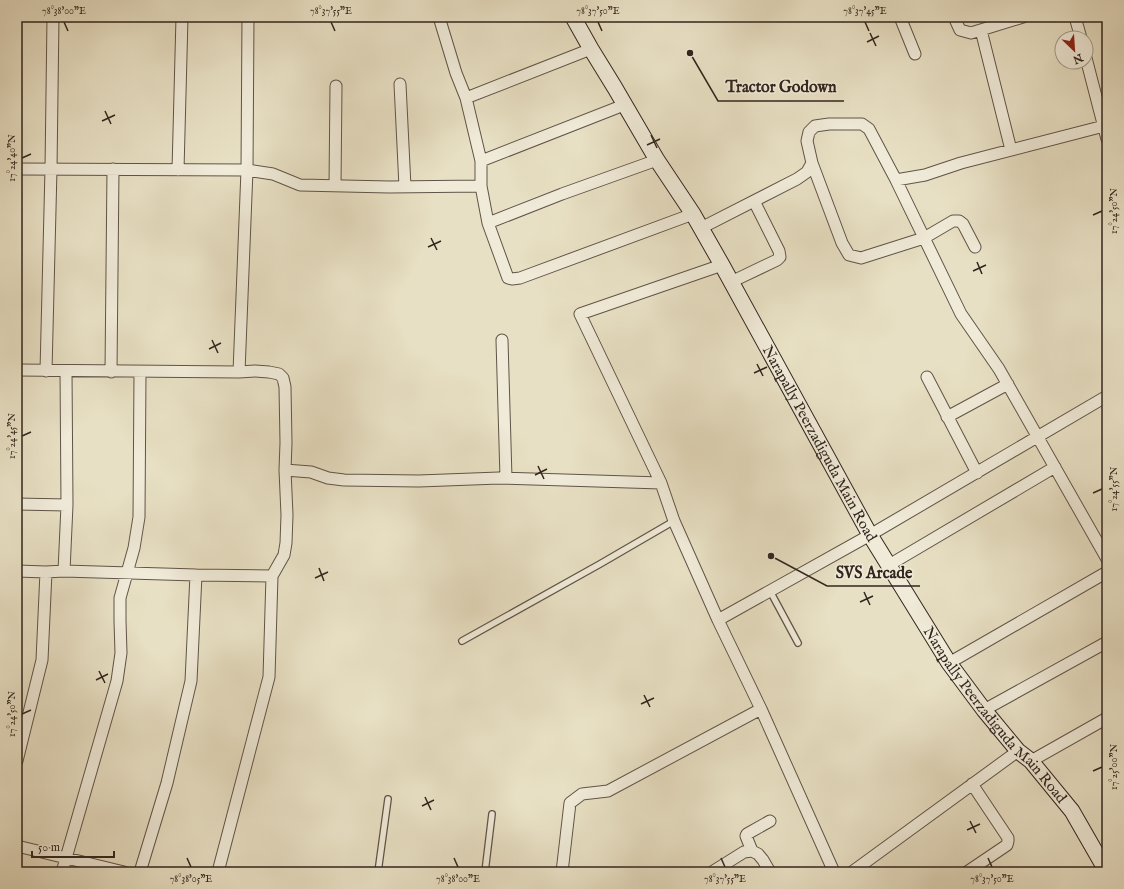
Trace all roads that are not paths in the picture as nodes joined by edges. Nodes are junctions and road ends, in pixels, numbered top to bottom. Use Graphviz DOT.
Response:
graph roads {
  1 [pos="53,17"];
  2 [pos="182,17"];
  3 [pos="248,17"];
  4 [pos="439,17"];
  5 [pos="573,17"];
  6 [pos="900,17"];
  7 [pos="954,17"];
  8 [pos="1075,17"];
  9 [pos="1017,18"];
  10 [pos="981,30"];
  11 [pos="1079,30"];
  12 [pos="591,49"];
  13 [pos="915,54"];
  14 [pos="1089,70"];
  15 [pos="400,84"];
  16 [pos="336,86"];
  17 [pos="466,98"];
  18 [pos="624,105"];
  19 [pos="1104,126"];
  20 [pos="1107,139"];
  21 [pos="1011,150"];
  22 [pos="657,160"];
  23 [pos="480,161"];
  24 [pos="812,163"];
  25 [pos="17,169"];
  26 [pos="51,169"];
  27 [pos="113,170"];
  28 [pos="178,170"];
  29 [pos="247,170"];
  30 [pos="896,180"];
  31 [pos="335,186"];
  32 [pos="481,186"];
  33 [pos="405,187"];
  34 [pos="754,201"];
  35 [pos="693,214"];
  36 [pos="488,223"];
  37 [pos="701,228"];
  38 [pos="924,238"];
  39 [pos="975,247"];
  40 [pos="722,266"];
  41 [pos="731,282"];
  42 [pos="502,340"];
  43 [pos="17,370"];
  44 [pos="46,371"];
  45 [pos="66,371"];
  46 [pos="111,372"];
  47 [pos="140,372"];
  48 [pos="238,372"];
  49 [pos="927,378"];
  50 [pos="1008,384"];
  51 [pos="1107,396"];
  52 [pos="947,416"];
  53 [pos="1037,436"];
  54 [pos="1055,467"];
  55 [pos="285,470"];
  56 [pos="977,473"];
  57 [pos="506,478"];
  58 [pos="662,483"];
  59 [pos="17,504"];
  60 [pos="67,505"];
  61 [pos="674,520"];
  62 [pos="870,535"];
  63 [pos="1107,559"];
  64 [pos="889,565"];
  65 [pos="17,571"];
  66 [pos="64,571"];
  67 [pos="46,572"];
  68 [pos="1107,572"];
  69 [pos="128,573"];
  70 [pos="196,575"];
  71 [pos="272,576"];
  72 [pos="770,591"];
  73 [pos="718,620"];
  74 [pos="462,641"];
  75 [pos="1107,642"];
  76 [pos="798,643"];
  77 [pos="949,663"];
  78 [pos="761,709"];
  79 [pos="984,710"];
  80 [pos="1107,718"];
  81 [pos="1018,751"];
  82 [pos="17,761"];
  83 [pos="1031,761"];
  84 [pos="972,784"];
  85 [pos="388,800"];
  86 [pos="492,814"];
  87 [pos="770,821"];
  88 [pos="17,846"];
  89 [pos="752,851"];
  90 [pos="66,857"];
  91 [pos="1104,871"];
  92 [pos="62,872"];
  93 [pos="124,872"];
  94 [pos="140,872"];
  95 [pos="218,872"];
  96 [pos="378,872"];
  97 [pos="485,872"];
  98 [pos="562,872"];
  99 [pos="712,872"];
  100 [pos="770,872"];
  101 [pos="834,872"];
  102 [pos="852,872"];
  103 [pos="967,872"];
  1 -- 26 [label="street"];
  2 -- 28 [label="street"];
  3 -- 29 [label="street"];
  4 -- 17 [label="street"];
  5 -- 12 [label="street, Narapally Peerzadiguda Main Road"];
  6 -- 13 [label="street"];
  7 -- 10 [label="street"];
  8 -- 11 [label="street"];
  9 -- 10 [label="street"];
  10 -- 21 [label="street"];
  12 -- 17 [label="street"];
  12 -- 18 [label="street, Narapally Peerzadiguda Main Road"];
  14 -- 19 [label="street"];
  15 -- 33 [label="street"];
  16 -- 31 [label="street"];
  17 -- 23 [label="street"];
  18 -- 22 [label="street, Narapally Peerzadiguda Main Road"];
  18 -- 23 [label="street"];
  19 -- 20 [label="street"];
  19 -- 21 [label="street"];
  21 -- 30 [label="street"];
  22 -- 35 [label="street, Narapally Peerzadiguda Main Road"];
  22 -- 36 [label="street"];
  23 -- 32 [label="street"];
  24 -- 30 [label="street"];
  24 -- 34 [label="street"];
  24 -- 38 [label="street"];
  25 -- 26 [label="street"];
  26 -- 27 [label="street"];
  26 -- 44 [label="street"];
  27 -- 28 [label="street"];
  27 -- 46 [label="street"];
  28 -- 29 [label="street"];
  29 -- 31 [label="street"];
  29 -- 48 [label="street"];
  30 -- 38 [label="street"];
  31 -- 33 [label="street"];
  32 -- 33 [label="street"];
  32 -- 36 [label="street"];
  34 -- 37 [label="street"];
  34 -- 41 [label="street"];
  35 -- 36 [label="street"];
  35 -- 37 [label="street, Narapally Peerzadiguda Main Road"];
  37 -- 40 [label="street, Narapally Peerzadiguda Main Road"];
  38 -- 39 [label="street"];
  38 -- 50 [label="street"];
  40 -- 41 [label="street, Narapally Peerzadiguda Main Road"];
  40 -- 58 [label="street"];
  41 -- 62 [label="street, Narapally Peerzadiguda Main Road"];
  42 -- 57 [label="street"];
  43 -- 44 [label="street"];
  44 -- 45 [label="street"];
  45 -- 46 [label="street"];
  45 -- 60 [label="street"];
  46 -- 47 [label="street"];
  47 -- 48 [label="street"];
  47 -- 69 [label="street"];
  48 -- 55 [label="street"];
  49 -- 52 [label="street"];
  50 -- 52 [label="street"];
  50 -- 53 [label="street"];
  51 -- 53 [label="street"];
  52 -- 56 [label="street"];
  53 -- 54 [label="street"];
  53 -- 56 [label="street"];
  54 -- 63 [label="street"];
  54 -- 64 [label="street"];
  55 -- 57 [label="street"];
  55 -- 71 [label="street"];
  56 -- 62 [label="street"];
  57 -- 58 [label="street"];
  58 -- 61 [label="street"];
  59 -- 60 [label="street"];
  60 -- 66 [label="street"];
  61 -- 73 [label="street"];
  61 -- 74 [label="lane"];
  62 -- 64 [label="street, Narapally Peerzadiguda Main Road"];
  62 -- 72 [label="street"];
  64 -- 77 [label="street, Narapally Peerzadiguda Main Road"];
  65 -- 67 [label="street"];
  66 -- 67 [label="street"];
  66 -- 69 [label="street"];
  67 -- 82 [label="street"];
  68 -- 77 [label="street"];
  69 -- 70 [label="street"];
  69 -- 90 [label="street"];
  70 -- 71 [label="street"];
  70 -- 94 [label="street"];
  71 -- 95 [label="street"];
  72 -- 73 [label="street"];
  72 -- 76 [label="lane"];
  73 -- 78 [label="street"];
  75 -- 79 [label="street"];
  77 -- 79 [label="street, Narapally Peerzadiguda Main Road"];
  78 -- 98 [label="street"];
  78 -- 101 [label="street"];
  79 -- 81 [label="street, Narapally Peerzadiguda Main Road"];
  80 -- 83 [label="street"];
  81 -- 83 [label="street, Narapally Peerzadiguda Main Road"];
  81 -- 84 [label="street"];
  83 -- 91 [label="street, Narapally Peerzadiguda Main Road"];
  84 -- 102 [label="street"];
  84 -- 103 [label="street"];
  85 -- 96 [label="lane"];
  86 -- 97 [label="lane"];
  87 -- 89 [label="street"];
  88 -- 90 [label="street"];
  89 -- 99 [label="street"];
  89 -- 100 [label="street"];
  90 -- 92 [label="street"];
  90 -- 93 [label="street"];
}
